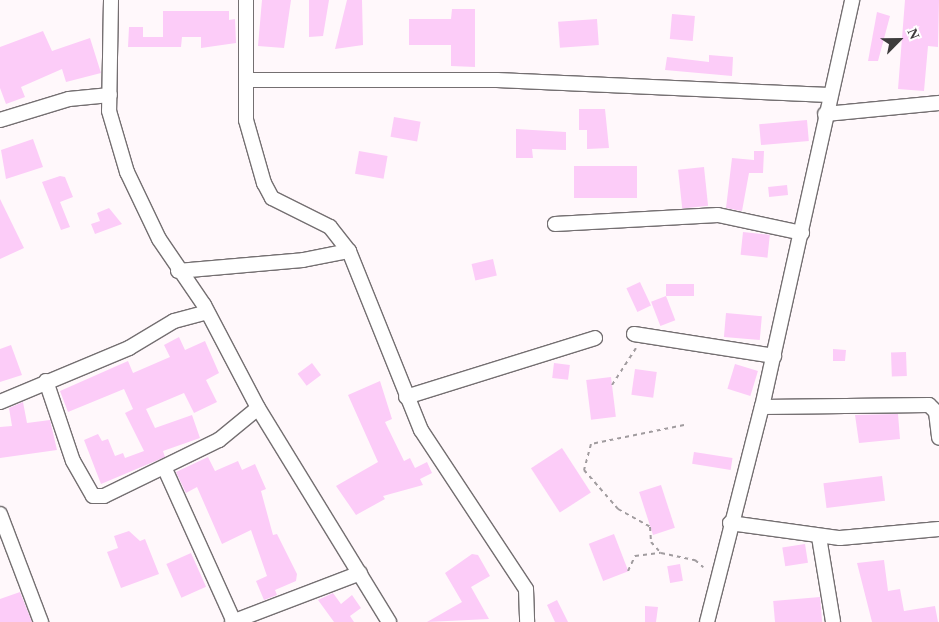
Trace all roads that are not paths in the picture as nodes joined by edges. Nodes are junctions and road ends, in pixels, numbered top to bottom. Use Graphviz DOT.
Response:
graph roads {
  1 [pos="111,0"];
  2 [pos="246,0"];
  3 [pos="852,0"];
  4 [pos="247,80"];
  5 [pos="110,95"];
  6 [pos="829,96"];
  7 [pos="939,103"];
  8 [pos="825,114"];
  9 [pos="0,120"];
  10 [pos="555,224"];
  11 [pos="802,232"];
  12 [pos="349,251"];
  13 [pos="178,271"];
  14 [pos="207,312"];
  15 [pos="638,334"];
  16 [pos="595,338"];
  17 [pos="774,356"];
  18 [pos="46,381"];
  19 [pos="406,397"];
  20 [pos="0,402"];
  21 [pos="762,406"];
  22 [pos="258,408"];
  23 [pos="939,438"];
  24 [pos="164,469"];
  25 [pos="0,514"];
  26 [pos="730,523"];
  27 [pos="939,529"];
  28 [pos="819,537"];
  29 [pos="360,573"];
  30 [pos="41,622"];
  31 [pos="233,622"];
  32 [pos="389,622"];
  33 [pos="527,622"];
  34 [pos="707,622"];
  35 [pos="833,622"];
  1 -- 5 [label="street"];
  2 -- 4 [label="street"];
  3 -- 6 [label="street"];
  4 -- 6 [label="street"];
  4 -- 12 [label="street"];
  5 -- 9 [label="street"];
  5 -- 13 [label="street"];
  6 -- 8 [label="street"];
  7 -- 8 [label="street"];
  8 -- 11 [label="street"];
  10 -- 11 [label="street"];
  11 -- 17 [label="street"];
  12 -- 13 [label="street"];
  12 -- 19 [label="street"];
  13 -- 14 [label="street"];
  14 -- 18 [label="street"];
  14 -- 22 [label="street"];
  15 -- 17 [label="street"];
  16 -- 19 [label="street"];
  17 -- 21 [label="street"];
  18 -- 20 [label="street"];
  18 -- 24 [label="street"];
  19 -- 33 [label="street"];
  21 -- 23 [label="street"];
  21 -- 26 [label="street"];
  22 -- 24 [label="street"];
  22 -- 29 [label="street"];
  24 -- 31 [label="street"];
  25 -- 30 [label="street"];
  26 -- 28 [label="street"];
  26 -- 34 [label="street"];
  27 -- 28 [label="street"];
  28 -- 35 [label="street"];
  29 -- 31 [label="street"];
  29 -- 32 [label="street"];
}
